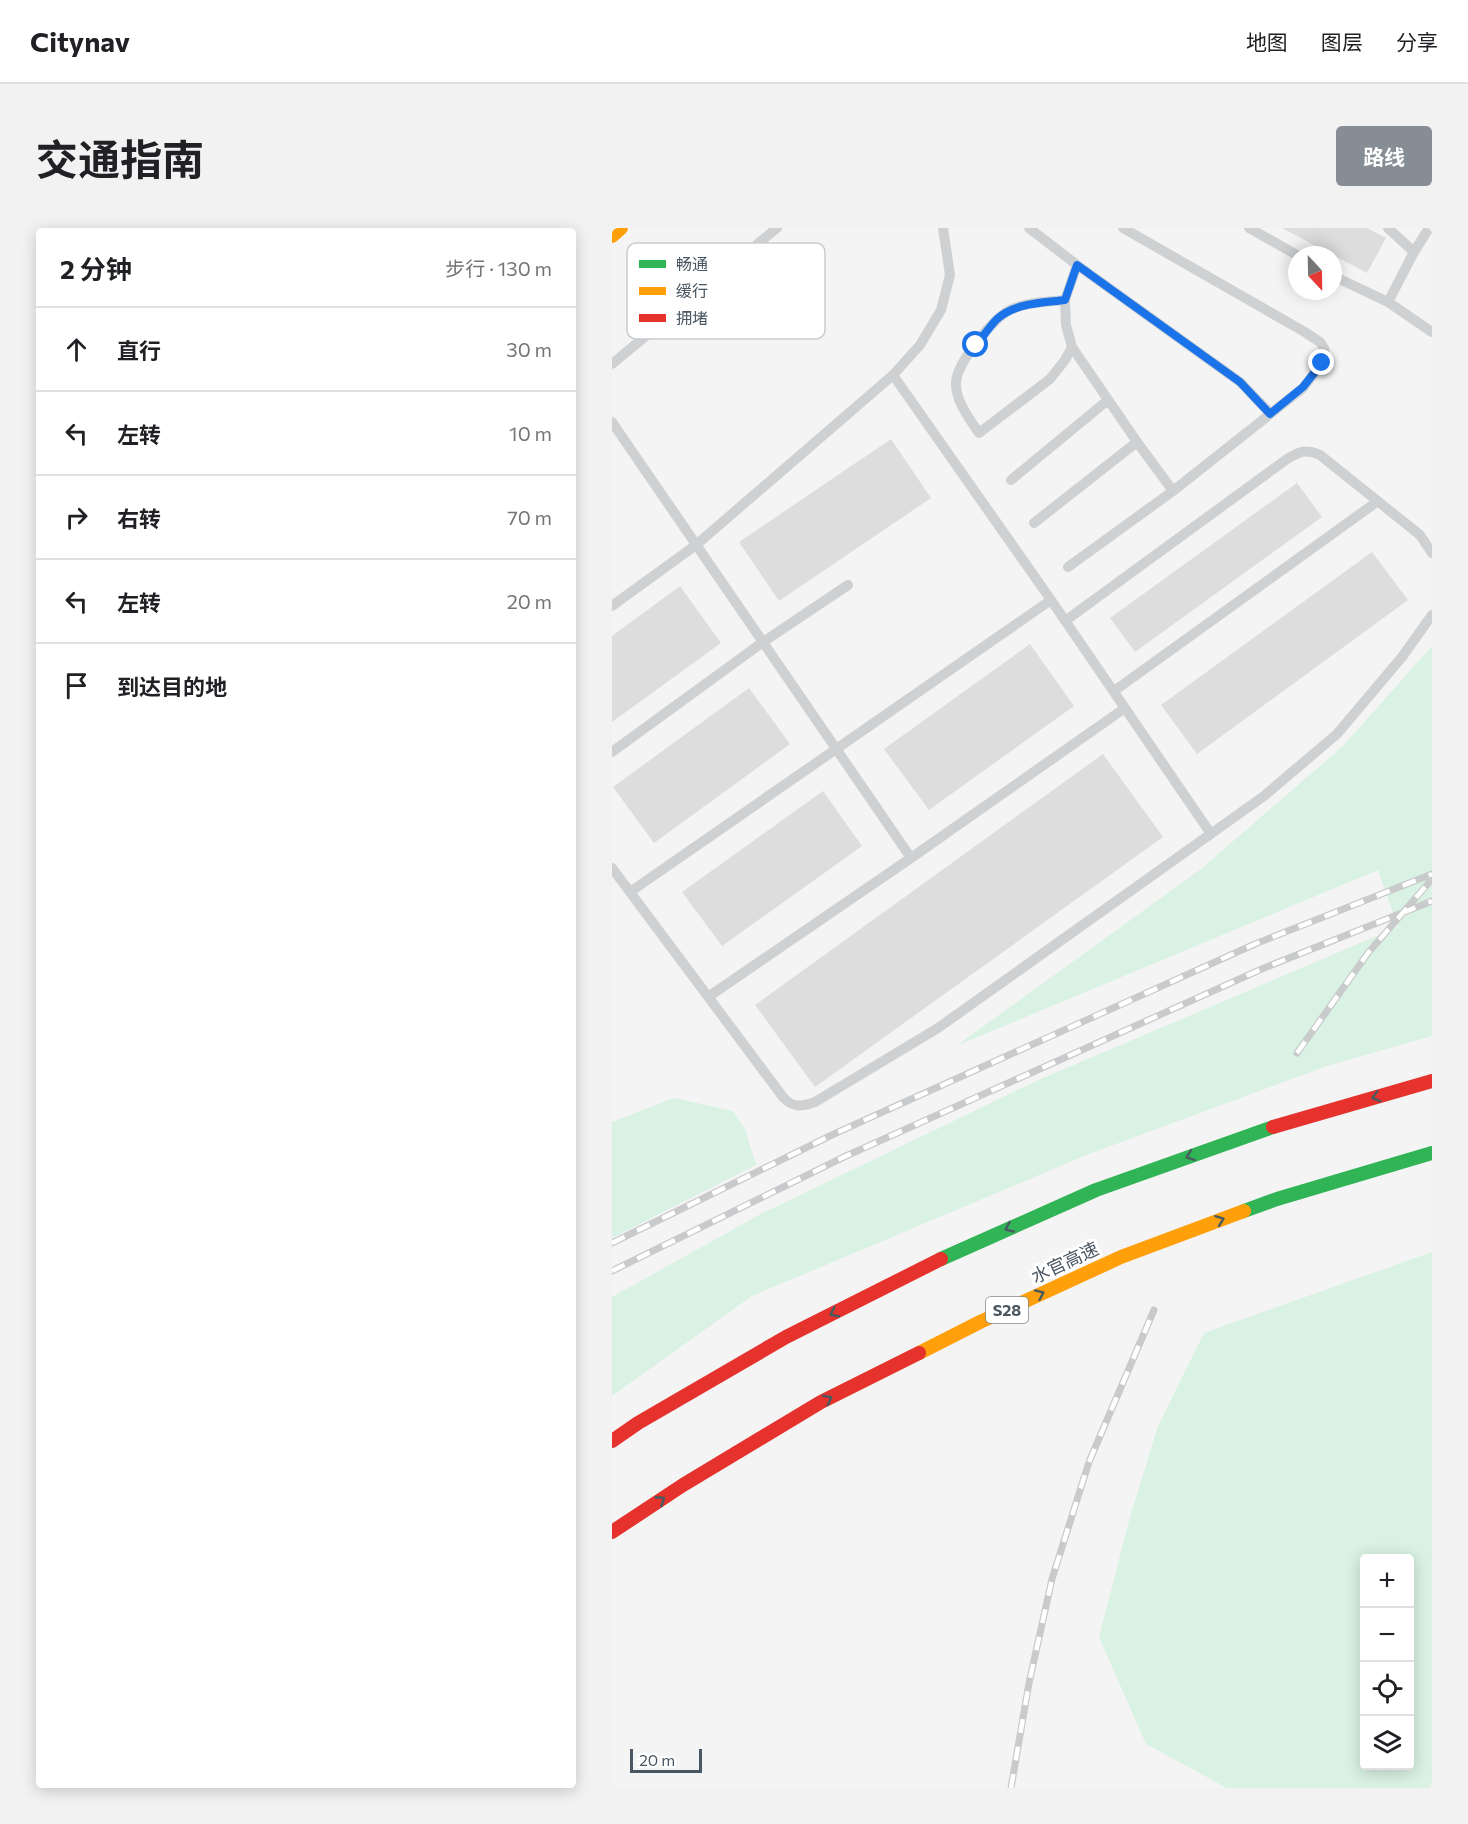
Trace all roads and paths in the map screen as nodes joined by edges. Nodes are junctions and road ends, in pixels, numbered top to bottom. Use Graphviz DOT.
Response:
graph roads {
  1 [pos="621,228"];
  2 [pos="777,228"];
  3 [pos="943,228"];
  4 [pos="1029,228"];
  5 [pos="1123,228"];
  6 [pos="1249,228"];
  7 [pos="1388,228"];
  8 [pos="1429,228"];
  9 [pos="612,236"];
  10 [pos="759,243"];
  11 [pos="1288,250"];
  12 [pos="1414,252"];
  13 [pos="1077,265"];
  14 [pos="1342,280"];
  15 [pos="1065,300"];
  16 [pos="1388,302"];
  17 [pos="1432,332"];
  18 [pos="642,339"];
  19 [pos="1072,347"];
  20 [pos="612,364"];
  21 [pos="893,375"];
  22 [pos="1108,400"];
  23 [pos="1270,414"];
  24 [pos="612,422"];
  25 [pos="1137,442"];
  26 [pos="1011,480"];
  27 [pos="1173,491"];
  28 [pos="1378,501"];
  29 [pos="1034,523"];
  30 [pos="696,545"];
  31 [pos="1432,553"];
  32 [pos="1068,567"];
  33 [pos="848,585"];
  34 [pos="1051,600"];
  35 [pos="612,606"];
  36 [pos="1432,615"];
  37 [pos="1065,621"];
  38 [pos="763,642"];
  39 [pos="1114,691"];
  40 [pos="1125,708"];
  41 [pos="836,749"];
  42 [pos="612,752"];
  43 [pos="1211,834"];
  44 [pos="911,858"];
  45 [pos="612,868"];
  46 [pos="630,892"];
  47 [pos="708,996"];
  48 [pos="1432,1081"];
  49 [pos="1432,1153"];
  50 [pos="612,1441"];
  51 [pos="612,1532"];
  1 -- 9 [label="main road"];
  2 -- 10 [label="lane"];
  3 -- 21 [label="lane"];
  4 -- 13 [label="lane"];
  5 -- 23 [label="lane"];
  6 -- 11 [label="lane"];
  7 -- 12 [label="lane"];
  8 -- 12 [label="lane"];
  12 -- 16 [label="lane"];
  13 -- 15 [label="lane"];
  13 -- 23 [label="lane"];
  14 -- 16 [label="lane"];
  15 -- 19 [label="lane"];
  15 -- 19 [label="lane"];
  16 -- 17 [label="lane"];
  18 -- 20 [label="lane"];
  19 -- 22 [label="lane"];
  21 -- 30 [label="lane"];
  21 -- 34 [label="lane"];
  22 -- 25 [label="lane"];
  22 -- 26 [label="lane"];
  23 -- 27 [label="lane"];
  24 -- 30 [label="lane"];
  25 -- 27 [label="lane"];
  25 -- 29 [label="lane"];
  27 -- 32 [label="lane"];
  28 -- 31 [label="lane"];
  28 -- 37 [label="lane"];
  28 -- 39 [label="lane"];
  30 -- 35 [label="lane"];
  30 -- 38 [label="lane"];
  33 -- 38 [label="lane"];
  34 -- 37 [label="lane"];
  34 -- 41 [label="lane"];
  36 -- 43 [label="lane"];
  37 -- 39 [label="lane"];
  38 -- 41 [label="lane"];
  38 -- 42 [label="lane"];
  39 -- 40 [label="lane"];
  40 -- 43 [label="lane"];
  40 -- 44 [label="lane"];
  41 -- 44 [label="lane"];
  41 -- 46 [label="lane"];
  43 -- 47 [label="lane"];
  44 -- 47 [label="lane"];
  45 -- 46 [label="lane"];
  46 -- 47 [label="lane"];
  48 -- 50 [label="main road, one-way"];
  51 -- 49 [label="main road, 水官高速 / S28, one-way"];
}
